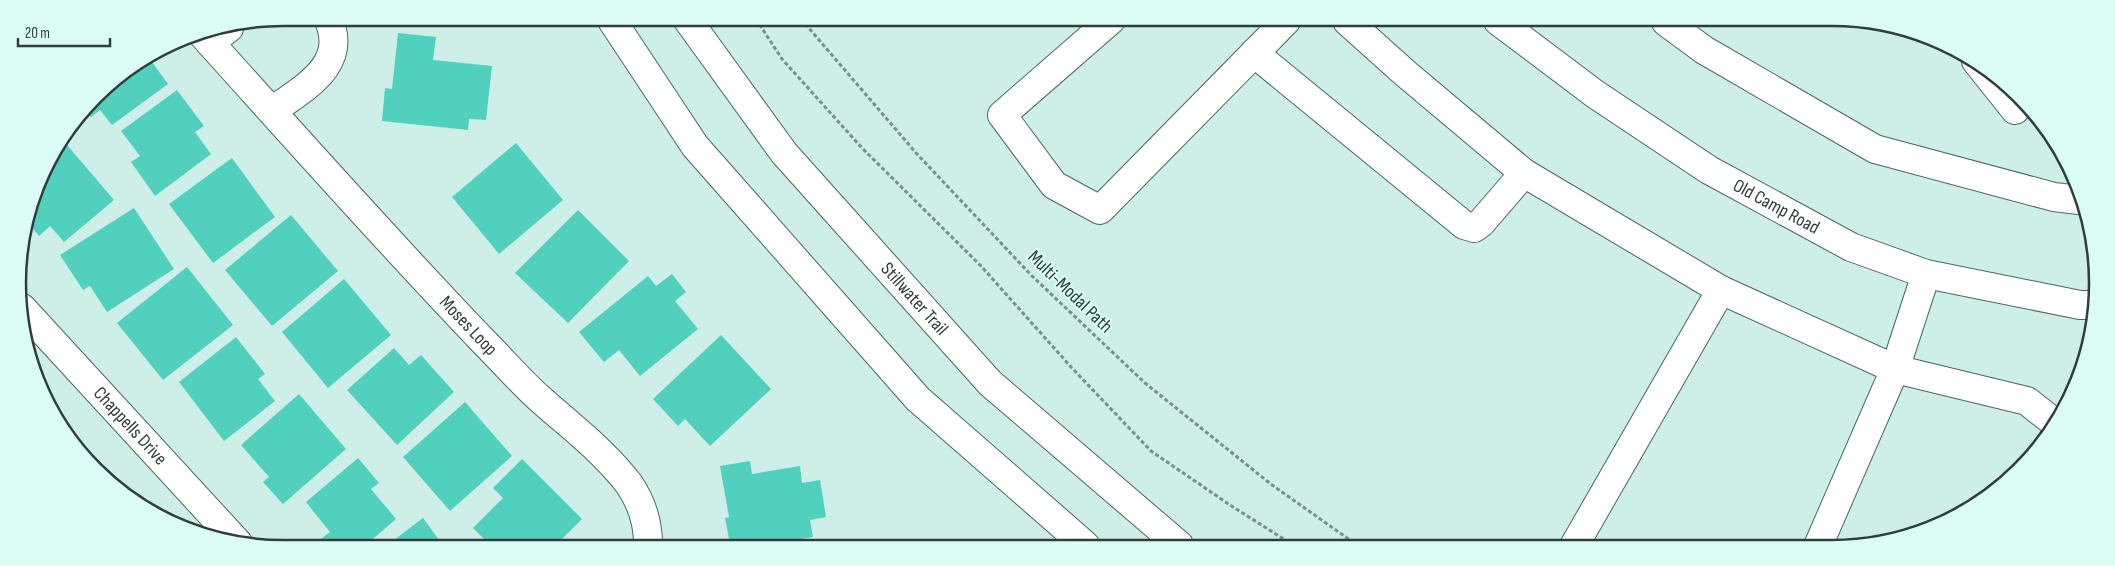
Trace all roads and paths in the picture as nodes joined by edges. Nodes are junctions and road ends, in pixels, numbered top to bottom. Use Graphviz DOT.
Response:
graph roads {
  1 [pos="331,26"];
  2 [pos="616,26"];
  3 [pos="692,26"];
  4 [pos="761,26"];
  5 [pos="807,26"];
  6 [pos="1105,26"];
  7 [pos="1281,26"];
  8 [pos="1353,26"];
  9 [pos="1505,26"];
  10 [pos="1671,26"];
  11 [pos="214,35"];
  12 [pos="1254,53"];
  13 [pos="1995,85"];
  14 [pos="2015,110"];
  15 [pos="272,111"];
  16 [pos="1524,173"];
  17 [pos="2075,199"];
  18 [pos="1926,274"];
  19 [pos="1721,290"];
  20 [pos="2088,305"];
  21 [pos="28,314"];
  22 [pos="1895,369"];
  23 [pos="2049,419"];
  24 [pos="229,534"];
  25 [pos="648,540"];
  26 [pos="1078,540"];
  27 [pos="1173,540"];
  28 [pos="1285,540"];
  29 [pos="1351,540"];
  30 [pos="1577,540"];
  31 [pos="1821,540"];
  1 -- 15 [label="street"];
  2 -- 26 [label="street"];
  3 -- 27 [label="street, Stillwater Trail"];
  4 -- 28 [label="path"];
  5 -- 29 [label="path, Multi-Modal Path"];
  6 -- 12 [label="street"];
  7 -- 12 [label="street"];
  8 -- 16 [label="street"];
  9 -- 18 [label="street, Old Camp Road"];
  10 -- 17 [label="street"];
  11 -- 15 [label="street, Moses Loop"];
  12 -- 16 [label="street"];
  13 -- 14 [label="street"];
  15 -- 25 [label="street, Moses Loop"];
  16 -- 19 [label="street"];
  18 -- 20 [label="street, Old Camp Road"];
  18 -- 22 [label="street"];
  19 -- 22 [label="street"];
  19 -- 30 [label="street"];
  21 -- 24 [label="street, Chappells Drive"];
  22 -- 23 [label="street"];
  22 -- 31 [label="street"];
}
